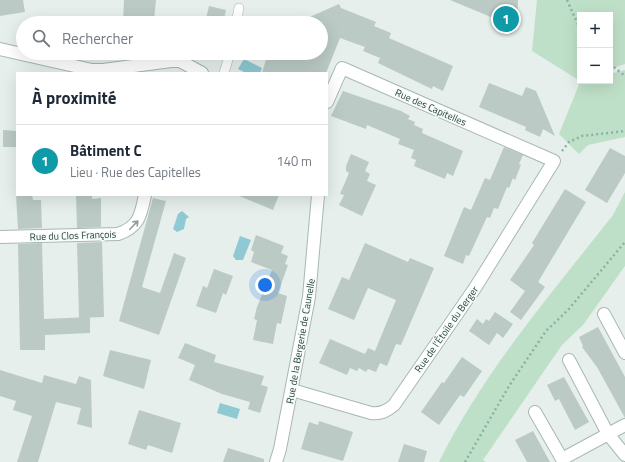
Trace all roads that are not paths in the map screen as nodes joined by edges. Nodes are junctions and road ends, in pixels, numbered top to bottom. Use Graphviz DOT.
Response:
graph roads {
  1 [pos="239,8"];
  2 [pos="237,16"];
  3 [pos="0,49"];
  4 [pos="16,53"];
  5 [pos="48,60"];
  6 [pos="228,60"];
  7 [pos="149,68"];
  8 [pos="200,72"];
  9 [pos="224,72"];
  10 [pos="328,100"];
  11 [pos="554,161"];
  12 [pos="145,196"];
  13 [pos="318,196"];
  14 [pos="0,237"];
  15 [pos="604,314"];
  16 [pos="625,353"];
  17 [pos="569,360"];
  18 [pos="292,390"];
  19 [pos="535,412"];
  20 [pos="625,425"];
  21 [pos="608,434"];
  22 [pos="625,455"];
  23 [pos="276,462"];
  1 -- 2 [label="lane"];
  3 -- 4 [label="street"];
  5 -- 7 [label="street"];
  6 -- 9 [label="lane"];
  7 -- 8 [label="street"];
  10 -- 11 [label="street, Rue des Capitelles"];
  11 -- 18 [label="street, Rue de l'Étoile du Berger"];
  14 -- 12 [label="street, Rue du Clos François, one-way"];
  13 -- 18 [label="street, Rue de la Bergerie de Caunelle"];
  15 -- 16 [label="street"];
  17 -- 21 [label="street"];
  18 -- 23 [label="street, Rue de la Bergerie de Caunelle"];
  19 -- 21 [label="street"];
  20 -- 21 [label="street"];
  21 -- 22 [label="street"];
}
